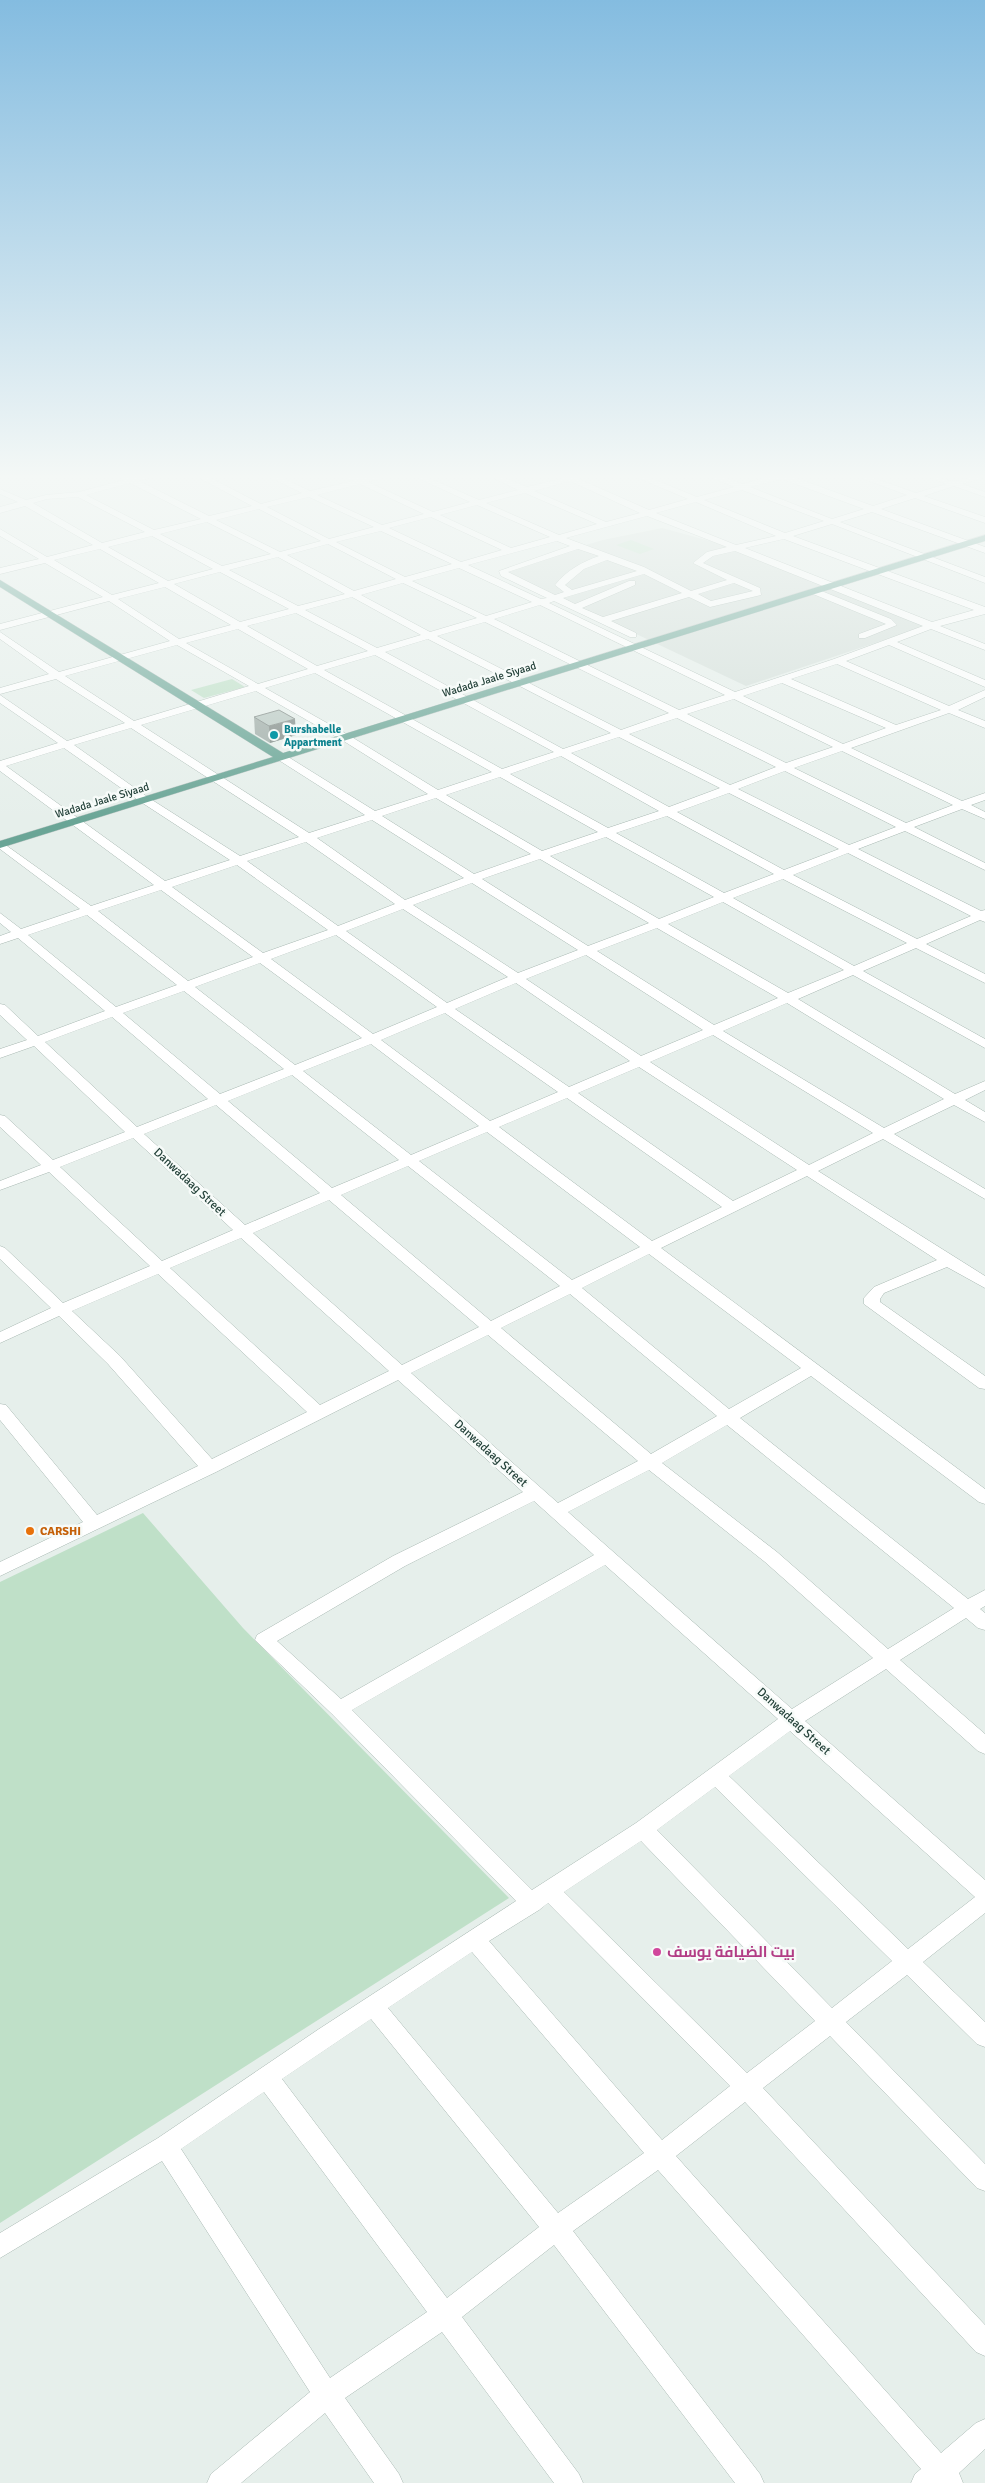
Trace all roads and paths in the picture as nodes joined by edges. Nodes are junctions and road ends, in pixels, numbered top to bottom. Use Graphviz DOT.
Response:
graph roads {
  1 [pos="12,590"];
  2 [pos="97,590"];
  3 [pos="146,590"];
  4 [pos="178,590"];
  5 [pos="261,590"];
  6 [pos="345,590"];
  7 [pos="368,590"];
  8 [pos="424,590"];
  9 [pos="510,590"];
  10 [pos="538,590"];
  11 [pos="564,590"];
  12 [pos="586,590"];
  13 [pos="613,590"];
  14 [pos="683,590"];
  15 [pos="704,590"];
  16 [pos="757,590"];
  17 [pos="822,590"];
  18 [pos="844,590"];
  19 [pos="931,590"];
  20 [pos="816,592"];
  21 [pos="353,594"];
  22 [pos="570,594"];
  23 [pos="691,594"];
  24 [pos="556,598"];
  25 [pos="112,599"];
  26 [pos="538,603"];
  27 [pos="576,607"];
  28 [pos="297,610"];
  29 [pos="984,610"];
  30 [pos="50,614"];
  31 [pos="484,619"];
  32 [pos="604,620"];
  33 [pos="240,625"];
  34 [pos="933,625"];
  35 [pos="0,627"];
  36 [pos="0,635"];
  37 [pos="431,635"];
  38 [pos="633,635"];
  39 [pos="862,636"];
  40 [pos="178,642"];
  41 [pos="890,642"];
  42 [pos="985,647"];
  43 [pos="635,648"];
  44 [pos="377,651"];
  45 [pos="122,658"];
  46 [pos="837,661"];
  47 [pos="580,664"];
  48 [pos="315,670"];
  49 [pos="58,676"];
  50 [pos="782,679"];
  51 [pos="523,682"];
  52 [pos="985,684"];
  53 [pos="256,687"];
  54 [pos="0,692"];
  55 [pos="985,693"];
  56 [pos="735,695"];
  57 [pos="0,698"];
  58 [pos="466,699"];
  59 [pos="197,705"];
  60 [pos="949,710"];
  61 [pos="676,714"];
  62 [pos="404,718"];
  63 [pos="133,724"];
  64 [pos="985,725"];
  65 [pos="894,728"];
  66 [pos="621,733"];
  67 [pos="346,738"];
  68 [pos="65,744"];
  69 [pos="842,747"];
  70 [pos="563,752"];
  71 [pos="281,757"];
  72 [pos="0,765"];
  73 [pos="786,767"];
  74 [pos="502,774"];
  75 [pos="214,778"];
  76 [pos="730,789"];
  77 [pos="436,794"];
  78 [pos="985,796"];
  79 [pos="145,800"];
  80 [pos="962,805"];
  81 [pos="670,811"];
  82 [pos="373,815"];
  83 [pos="985,816"];
  84 [pos="77,821"];
  85 [pos="906,828"];
  86 [pos="605,833"];
  87 [pos="306,836"];
  88 [pos="0,845"];
  89 [pos="849,850"];
  90 [pos="541,856"];
  91 [pos="238,860"];
  92 [pos="985,867"];
  93 [pos="783,875"];
  94 [pos="472,878"];
  95 [pos="164,886"];
  96 [pos="724,898"];
  97 [pos="404,905"];
  98 [pos="90,911"];
  99 [pos="984,916"];
  100 [pos="0,917"];
  101 [pos="657,923"];
  102 [pos="336,931"];
  103 [pos="20,934"];
  104 [pos="0,940"];
  105 [pos="915,942"];
  106 [pos="589,950"];
  107 [pos="262,958"];
  108 [pos="850,970"];
  109 [pos="517,978"];
  110 [pos="985,980"];
  111 [pos="185,986"];
  112 [pos="787,998"];
  113 [pos="0,1008"];
  114 [pos="446,1008"];
  115 [pos="112,1012"];
  116 [pos="713,1030"];
  117 [pos="372,1039"];
  118 [pos="36,1041"];
  119 [pos="985,1044"];
  120 [pos="0,1054"];
  121 [pos="638,1061"];
  122 [pos="292,1069"];
  123 [pos="985,1085"];
  124 [pos="568,1092"];
  125 [pos="217,1098"];
  126 [pos="954,1099"];
  127 [pos="985,1118"];
  128 [pos="0,1120"];
  129 [pos="489,1126"];
  130 [pos="134,1131"];
  131 [pos="884,1134"];
  132 [pos="410,1161"];
  133 [pos="49,1167"];
  134 [pos="810,1170"];
  135 [pos="0,1186"];
  136 [pos="331,1195"];
  137 [pos="985,1195"];
  138 [pos="732,1207"];
  139 [pos="244,1232"];
  140 [pos="652,1247"];
  141 [pos="0,1251"];
  142 [pos="948,1261"];
  143 [pos="162,1267"];
  144 [pos="985,1283"];
  145 [pos="571,1286"];
  146 [pos="62,1309"];
  147 [pos="490,1327"];
  148 [pos="0,1338"];
  149 [pos="813,1368"];
  150 [pos="401,1373"];
  151 [pos="985,1384"];
  152 [pos="0,1409"];
  153 [pos="318,1414"];
  154 [pos="727,1416"];
  155 [pos="650,1462"];
  156 [pos="210,1468"];
  157 [pos="535,1493"];
  158 [pos="985,1498"];
  159 [pos="556,1511"];
  160 [pos="95,1524"];
  161 [pos="606,1556"];
  162 [pos="0,1570"];
  163 [pos="985,1598"];
  164 [pos="967,1609"];
  165 [pos="985,1623"];
  166 [pos="886,1660"];
  167 [pos="339,1709"];
  168 [pos="792,1719"];
  169 [pos="985,1746"];
  170 [pos="717,1777"];
  171 [pos="643,1829"];
  172 [pos="985,1893"];
  173 [pos="541,1897"];
  174 [pos="985,1902"];
  175 [pos="476,1940"];
  176 [pos="909,1961"];
  177 [pos="373,2006"];
  178 [pos="832,2021"];
  179 [pos="985,2037"];
  180 [pos="267,2078"];
  181 [pos="746,2087"];
  182 [pos="166,2146"];
  183 [pos="660,2155"];
  184 [pos="985,2180"];
  185 [pos="556,2230"];
  186 [pos="0,2246"];
  187 [pos="446,2314"];
  188 [pos="985,2344"];
  189 [pos="327,2395"];
  190 [pos="985,2432"];
  191 [pos="938,2479"];
  192 [pos="223,2482"];
  193 [pos="390,2483"];
  194 [pos="570,2483"];
  195 [pos="751,2483"];
  1 -- 30 [label="main road"];
  2 -- 25 [label="street"];
  3 -- 25 [label="street"];
  4 -- 33 [label="street"];
  5 -- 28 [label="street"];
  6 -- 21 [label="street"];
  7 -- 21 [label="street"];
  8 -- 31 [label="street"];
  9 -- 26 [label="street"];
  10 -- 24 [label="street"];
  11 -- 22 [label="street"];
  12 -- 22 [label="street"];
  13 -- 27 [label="street"];
  14 -- 23 [label="street"];
  15 -- 23 [label="street"];
  16 -- 23 [label="street"];
  17 -- 20 [label="main road, Wadada Jaale Siyaad"];
  18 -- 34 [label="street"];
  19 -- 29 [label="street"];
  20 -- 39 [label="street"];
  20 -- 43 [label="main road, Wadada Jaale Siyaad"];
  21 -- 28 [label="street"];
  21 -- 37 [label="street"];
  22 -- 24 [label="street"];
  23 -- 32 [label="street"];
  24 -- 26 [label="street"];
  24 -- 27 [label="street"];
  25 -- 30 [label="street"];
  25 -- 40 [label="street"];
  26 -- 31 [label="street"];
  26 -- 43 [label="street"];
  27 -- 32 [label="street"];
  28 -- 33 [label="street"];
  28 -- 44 [label="street"];
  29 -- 34 [label="street"];
  30 -- 35 [label="street"];
  30 -- 45 [label="main road"];
  31 -- 37 [label="street"];
  31 -- 47 [label="street"];
  32 -- 38 [label="street"];
  33 -- 40 [label="street"];
  33 -- 48 [label="street"];
  34 -- 41 [label="street"];
  34 -- 42 [label="street"];
  36 -- 49 [label="street"];
  37 -- 44 [label="street"];
  37 -- 51 [label="street"];
  40 -- 45 [label="street"];
  40 -- 53 [label="street"];
  41 -- 46 [label="street"];
  41 -- 52 [label="street"];
  43 -- 47 [label="main road, Wadada Jaale Siyaad"];
  43 -- 56 [label="street"];
  44 -- 48 [label="street"];
  44 -- 58 [label="street"];
  45 -- 49 [label="street"];
  45 -- 59 [label="main road"];
  46 -- 50 [label="street"];
  46 -- 60 [label="street"];
  47 -- 51 [label="main road, Wadada Jaale Siyaad"];
  47 -- 61 [label="street"];
  48 -- 53 [label="street"];
  48 -- 62 [label="street"];
  49 -- 54 [label="street"];
  49 -- 63 [label="street"];
  50 -- 56 [label="street"];
  50 -- 65 [label="street"];
  51 -- 58 [label="main road, Wadada Jaale Siyaad"];
  51 -- 66 [label="street"];
  53 -- 59 [label="street"];
  53 -- 67 [label="street"];
  55 -- 60 [label="street"];
  56 -- 61 [label="street"];
  56 -- 69 [label="street"];
  57 -- 68 [label="street"];
  58 -- 62 [label="main road, Wadada Jaale Siyaad"];
  58 -- 70 [label="street"];
  59 -- 63 [label="street"];
  59 -- 71 [label="main road"];
  60 -- 64 [label="street"];
  60 -- 65 [label="street"];
  61 -- 66 [label="street"];
  61 -- 73 [label="street"];
  62 -- 67 [label="main road, Wadada Jaale Siyaad"];
  62 -- 74 [label="street"];
  63 -- 68 [label="street"];
  63 -- 75 [label="street"];
  65 -- 69 [label="street"];
  66 -- 70 [label="street"];
  66 -- 76 [label="street"];
  67 -- 71 [label="main road, Wadada Jaale Siyaad"];
  67 -- 77 [label="street"];
  68 -- 72 [label="street"];
  68 -- 79 [label="street"];
  69 -- 73 [label="street"];
  69 -- 80 [label="street"];
  70 -- 74 [label="street"];
  70 -- 81 [label="street"];
  71 -- 75 [label="main road, Wadada Jaale Siyaad"];
  71 -- 82 [label="street"];
  72 -- 84 [label="street"];
  73 -- 76 [label="street"];
  73 -- 85 [label="street"];
  74 -- 77 [label="street"];
  74 -- 86 [label="street"];
  75 -- 79 [label="main road, Wadada Jaale Siyaad"];
  75 -- 87 [label="street"];
  76 -- 81 [label="street"];
  76 -- 89 [label="street"];
  77 -- 82 [label="street"];
  77 -- 90 [label="street"];
  78 -- 80 [label="street"];
  79 -- 84 [label="main road, Wadada Jaale Siyaad"];
  79 -- 91 [label="street"];
  80 -- 83 [label="street"];
  80 -- 85 [label="street"];
  81 -- 86 [label="street"];
  81 -- 93 [label="street"];
  82 -- 87 [label="street"];
  82 -- 94 [label="street"];
  84 -- 88 [label="main road, Wadada Jaale Siyaad"];
  84 -- 95 [label="street"];
  85 -- 89 [label="street"];
  85 -- 92 [label="street"];
  86 -- 90 [label="street"];
  86 -- 96 [label="street"];
  87 -- 91 [label="street"];
  87 -- 97 [label="street"];
  88 -- 98 [label="street"];
  89 -- 93 [label="street"];
  89 -- 99 [label="street"];
  90 -- 94 [label="street"];
  90 -- 101 [label="street"];
  91 -- 95 [label="street"];
  91 -- 102 [label="street"];
  93 -- 96 [label="street"];
  93 -- 105 [label="street"];
  94 -- 97 [label="street"];
  94 -- 106 [label="street"];
  95 -- 98 [label="street"];
  95 -- 107 [label="street"];
  96 -- 101 [label="street"];
  96 -- 108 [label="street"];
  97 -- 102 [label="street"];
  97 -- 109 [label="street"];
  98 -- 103 [label="street"];
  98 -- 111 [label="street"];
  99 -- 105 [label="street"];
  100 -- 103 [label="street"];
  101 -- 106 [label="street"];
  101 -- 112 [label="street"];
  102 -- 107 [label="street"];
  102 -- 114 [label="street"];
  103 -- 104 [label="street"];
  103 -- 115 [label="street"];
  105 -- 108 [label="street"];
  105 -- 110 [label="street"];
  106 -- 109 [label="street"];
  106 -- 116 [label="street"];
  107 -- 111 [label="street"];
  107 -- 117 [label="street"];
  108 -- 112 [label="street"];
  108 -- 119 [label="street"];
  109 -- 114 [label="street"];
  109 -- 121 [label="street"];
  111 -- 115 [label="street"];
  111 -- 122 [label="street"];
  112 -- 116 [label="street"];
  112 -- 126 [label="street"];
  113 -- 118 [label="street, Danwadaag Street"];
  114 -- 117 [label="street"];
  114 -- 124 [label="street"];
  115 -- 118 [label="street"];
  115 -- 125 [label="street"];
  116 -- 121 [label="street"];
  116 -- 131 [label="street"];
  117 -- 122 [label="street"];
  117 -- 129 [label="street"];
  118 -- 120 [label="street"];
  118 -- 130 [label="street, Danwadaag Street"];
  121 -- 124 [label="street"];
  121 -- 134 [label="street"];
  122 -- 125 [label="street"];
  122 -- 132 [label="street"];
  123 -- 126 [label="street"];
  124 -- 129 [label="street"];
  124 -- 138 [label="street"];
  125 -- 130 [label="street"];
  125 -- 136 [label="street"];
  126 -- 127 [label="street"];
  126 -- 131 [label="street"];
  128 -- 133 [label="street"];
  129 -- 132 [label="street"];
  129 -- 140 [label="street"];
  130 -- 133 [label="street"];
  130 -- 139 [label="street, Danwadaag Street"];
  131 -- 134 [label="street"];
  131 -- 137 [label="street"];
  132 -- 136 [label="street"];
  132 -- 145 [label="street"];
  133 -- 135 [label="street"];
  133 -- 143 [label="street"];
  134 -- 138 [label="street"];
  134 -- 142 [label="street"];
  136 -- 139 [label="street"];
  136 -- 147 [label="street"];
  138 -- 140 [label="street"];
  139 -- 143 [label="street"];
  139 -- 150 [label="street, Danwadaag Street"];
  140 -- 145 [label="street"];
  140 -- 149 [label="street"];
  141 -- 146 [label="street"];
  142 -- 144 [label="street"];
  142 -- 151 [label="street"];
  143 -- 146 [label="street"];
  143 -- 153 [label="street"];
  145 -- 147 [label="street"];
  145 -- 154 [label="street"];
  146 -- 148 [label="street"];
  146 -- 156 [label="street"];
  147 -- 150 [label="street"];
  147 -- 155 [label="street"];
  149 -- 154 [label="street"];
  149 -- 158 [label="street"];
  150 -- 153 [label="street"];
  150 -- 157 [label="street, Danwadaag Street"];
  152 -- 160 [label="street"];
  153 -- 156 [label="street"];
  154 -- 155 [label="street"];
  154 -- 164 [label="street"];
  155 -- 159 [label="street"];
  155 -- 166 [label="street"];
  156 -- 160 [label="street"];
  157 -- 159 [label="street, Danwadaag Street"];
  157 -- 167 [label="street"];
  159 -- 161 [label="street, Danwadaag Street"];
  160 -- 162 [label="street"];
  161 -- 167 [label="street"];
  161 -- 168 [label="street, Danwadaag Street"];
  163 -- 164 [label="street"];
  164 -- 165 [label="street"];
  164 -- 166 [label="street"];
  166 -- 168 [label="street"];
  166 -- 169 [label="street"];
  167 -- 173 [label="street"];
  168 -- 170 [label="street"];
  168 -- 172 [label="street, Danwadaag Street"];
  170 -- 171 [label="street"];
  170 -- 176 [label="street"];
  171 -- 173 [label="street"];
  171 -- 178 [label="street"];
  173 -- 175 [label="street"];
  173 -- 181 [label="street"];
  174 -- 176 [label="street"];
  175 -- 177 [label="street"];
  175 -- 183 [label="street"];
  176 -- 178 [label="street"];
  176 -- 179 [label="street"];
  177 -- 180 [label="street"];
  177 -- 185 [label="street"];
  178 -- 181 [label="street"];
  178 -- 184 [label="street"];
  180 -- 182 [label="street"];
  180 -- 187 [label="street"];
  181 -- 183 [label="street"];
  181 -- 188 [label="street"];
  182 -- 186 [label="street"];
  182 -- 189 [label="street"];
  183 -- 185 [label="street"];
  183 -- 191 [label="street"];
  185 -- 187 [label="street"];
  185 -- 195 [label="street"];
  187 -- 189 [label="street"];
  187 -- 194 [label="street"];
  189 -- 192 [label="street"];
  189 -- 193 [label="street"];
  190 -- 191 [label="street"];
}
